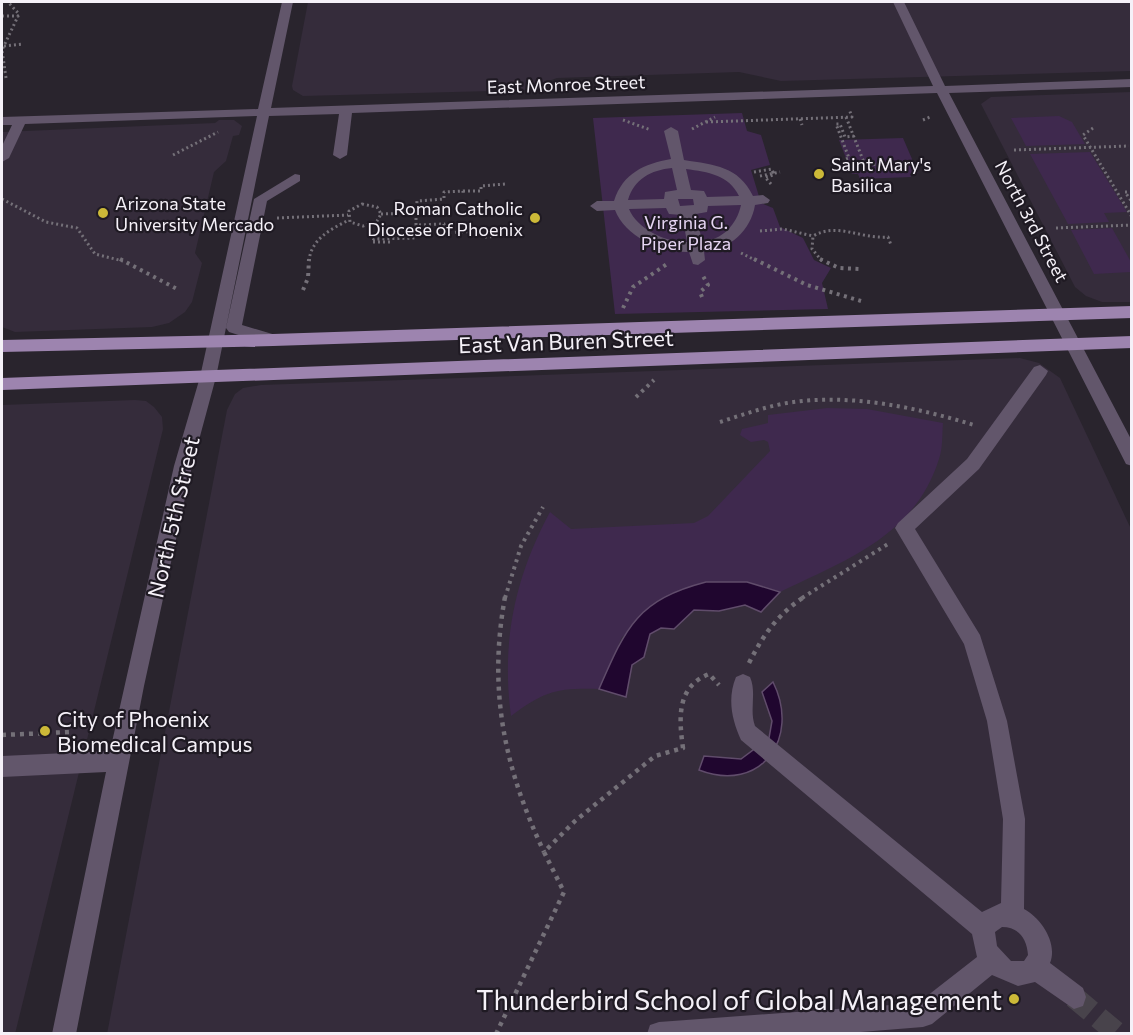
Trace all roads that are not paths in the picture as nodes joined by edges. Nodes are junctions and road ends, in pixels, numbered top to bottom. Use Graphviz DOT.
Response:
graph roads {
  1 [pos="287,2"];
  2 [pos="898,2"];
  3 [pos="1131,83"];
  4 [pos="940,90"];
  5 [pos="346,110"];
  6 [pos="264,112"];
  7 [pos="21,120"];
  8 [pos="2,121"];
  9 [pos="671,131"];
  10 [pos="340,155"];
  11 [pos="2,158"];
  12 [pos="677,163"];
  13 [pos="296,178"];
  14 [pos="685,195"];
  15 [pos="756,200"];
  16 [pos="672,203"];
  17 [pos="597,206"];
  18 [pos="621,206"];
  19 [pos="695,206"];
  20 [pos="697,253"];
  21 [pos="1131,312"];
  22 [pos="1059,314"];
  23 [pos="273,340"];
  24 [pos="215,341"];
  25 [pos="1131,342"];
  26 [pos="1075,345"];
  27 [pos="2,346"];
  28 [pos="1040,371"];
  29 [pos="208,377"];
  30 [pos="2,384"];
  31 [pos="1131,459"];
  32 [pos="743,684"];
  33 [pos="119,761"];
  34 [pos="2,766"];
  35 [pos="1012,915"];
  36 [pos="984,929"];
  37 [pos="992,960"];
  38 [pos="1036,968"];
  39 [pos="1074,997"];
  40 [pos="64,1034"];
  41 [pos="659,1034"];
  1 -- 6 [label="street, North 5th Street"];
  2 -- 4 [label="street, North 3rd Street"];
  3 -- 4 [label="street, East Monroe Street"];
  4 -- 5 [label="street, East Monroe Street"];
  4 -- 22 [label="street, North 3rd Street"];
  5 -- 6 [label="street, East Monroe Street"];
  5 -- 10 [label="street"];
  6 -- 7 [label="street, East Monroe Street"];
  6 -- 24 [label="street, North 5th Street"];
  7 -- 8 [label="street, East Monroe Street"];
  7 -- 11 [label="street"];
  9 -- 12 [label="street"];
  12 -- 14 [label="street"];
  12 -- 15 [label="street"];
  12 -- 18 [label="street"];
  13 -- 23 [label="street"];
  14 -- 16 [label="street"];
  14 -- 19 [label="street"];
  15 -- 19 [label="street"];
  15 -- 20 [label="street"];
  16 -- 18 [label="street"];
  16 -- 19 [label="street"];
  17 -- 18 [label="street"];
  18 -- 20 [label="street"];
  19 -- 20 [label="street"];
  21 -- 22 [label="main road, East Van Buren Street"];
  22 -- 23 [label="main road, East Van Buren Street"];
  22 -- 26 [label="street, North 3rd Street"];
  23 -- 24 [label="main road, East Van Buren Street"];
  24 -- 27 [label="main road, East Van Buren Street"];
  24 -- 29 [label="street, North 5th Street"];
  25 -- 26 [label="main road, East Van Buren Street"];
  26 -- 29 [label="main road, East Van Buren Street"];
  26 -- 31 [label="street, North 3rd Street"];
  28 -- 35 [label="street"];
  29 -- 30 [label="main road, East Van Buren Street"];
  29 -- 33 [label="street, North 5th Street"];
  32 -- 36 [label="street"];
  33 -- 34 [label="street"];
  33 -- 40 [label="street, North 5th Street"];
  35 -- 36 [label="street"];
  35 -- 38 [label="street"];
  36 -- 37 [label="street"];
  37 -- 38 [label="street"];
  37 -- 41 [label="street"];
  38 -- 39 [label="street"];
}
